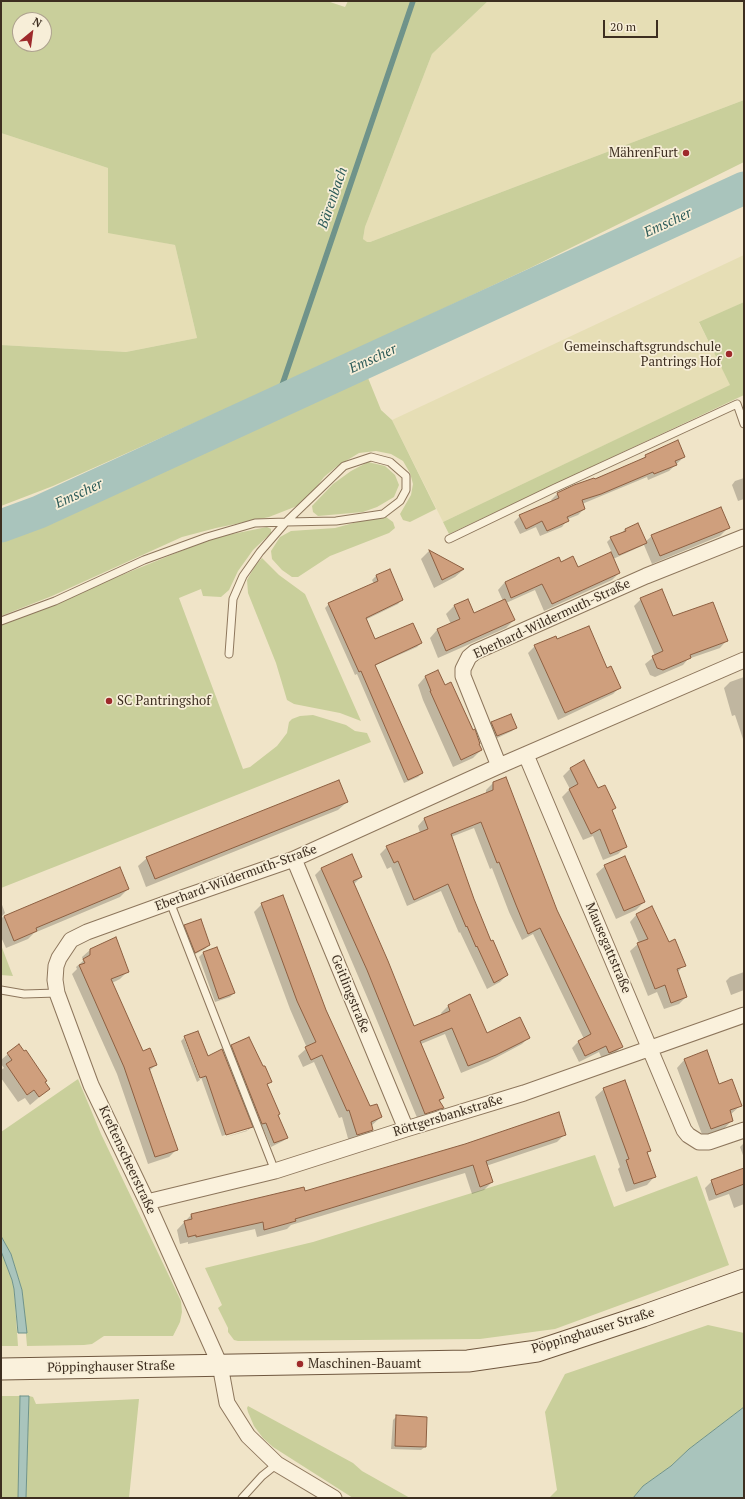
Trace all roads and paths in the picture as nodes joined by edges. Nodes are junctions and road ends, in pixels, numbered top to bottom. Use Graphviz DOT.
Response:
graph roads {
  1 [pos="744,424"];
  2 [pos="286,522"];
  3 [pos="744,537"];
  4 [pos="448,539"];
  5 [pos="1,621"];
  6 [pos="229,654"];
  7 [pos="744,660"];
  8 [pos="526,755"];
  9 [pos="499,766"];
  10 [pos="294,859"];
  11 [pos="170,902"];
  12 [pos="63,951"];
  13 [pos="1,990"];
  14 [pos="57,993"];
  15 [pos="744,1015"];
  16 [pos="650,1048"];
  17 [pos="406,1129"];
  18 [pos="744,1130"];
  19 [pos="275,1171"];
  20 [pos="147,1202"];
  21 [pos="744,1280"];
  22 [pos="220,1365"];
  23 [pos="1,1369"];
  24 [pos="277,1464"];
  25 [pos="242,1498"];
  26 [pos="334,1498"];
  1 -- 4 [label="lane"];
  2 -- 2 [label="lane"];
  2 -- 5 [label="lane"];
  2 -- 6 [label="lane"];
  3 -- 9 [label="street, Eberhard-Wildermuth-Straße"];
  7 -- 8 [label="street, Eberhard-Wildermuth-Straße"];
  8 -- 9 [label="street, Eberhard-Wildermuth-Straße"];
  8 -- 16 [label="street, Mausegattstraße"];
  9 -- 10 [label="street, Eberhard-Wildermuth-Straße"];
  10 -- 11 [label="street, Eberhard-Wildermuth-Straße"];
  10 -- 17 [label="street, Geitlingstraße"];
  11 -- 12 [label="street, Eberhard-Wildermuth-Straße"];
  11 -- 19 [label="lane"];
  12 -- 14 [label="street, Kreftenscheerstraße"];
  13 -- 14 [label="lane"];
  14 -- 20 [label="street, Kreftenscheerstraße"];
  15 -- 16 [label="street, Röttgersbankstraße"];
  16 -- 17 [label="street, Röttgersbankstraße"];
  16 -- 18 [label="street, Mausegattstraße"];
  17 -- 19 [label="street, Röttgersbankstraße"];
  19 -- 20 [label="street, Röttgersbankstraße"];
  20 -- 22 [label="street, Kreftenscheerstraße"];
  21 -- 22 [label="main road, Pöppinghauser Straße"];
  22 -- 23 [label="main road, Pöppinghauser Straße"];
  22 -- 24 [label="street"];
  24 -- 25 [label="lane"];
  24 -- 26 [label="street"];
}
